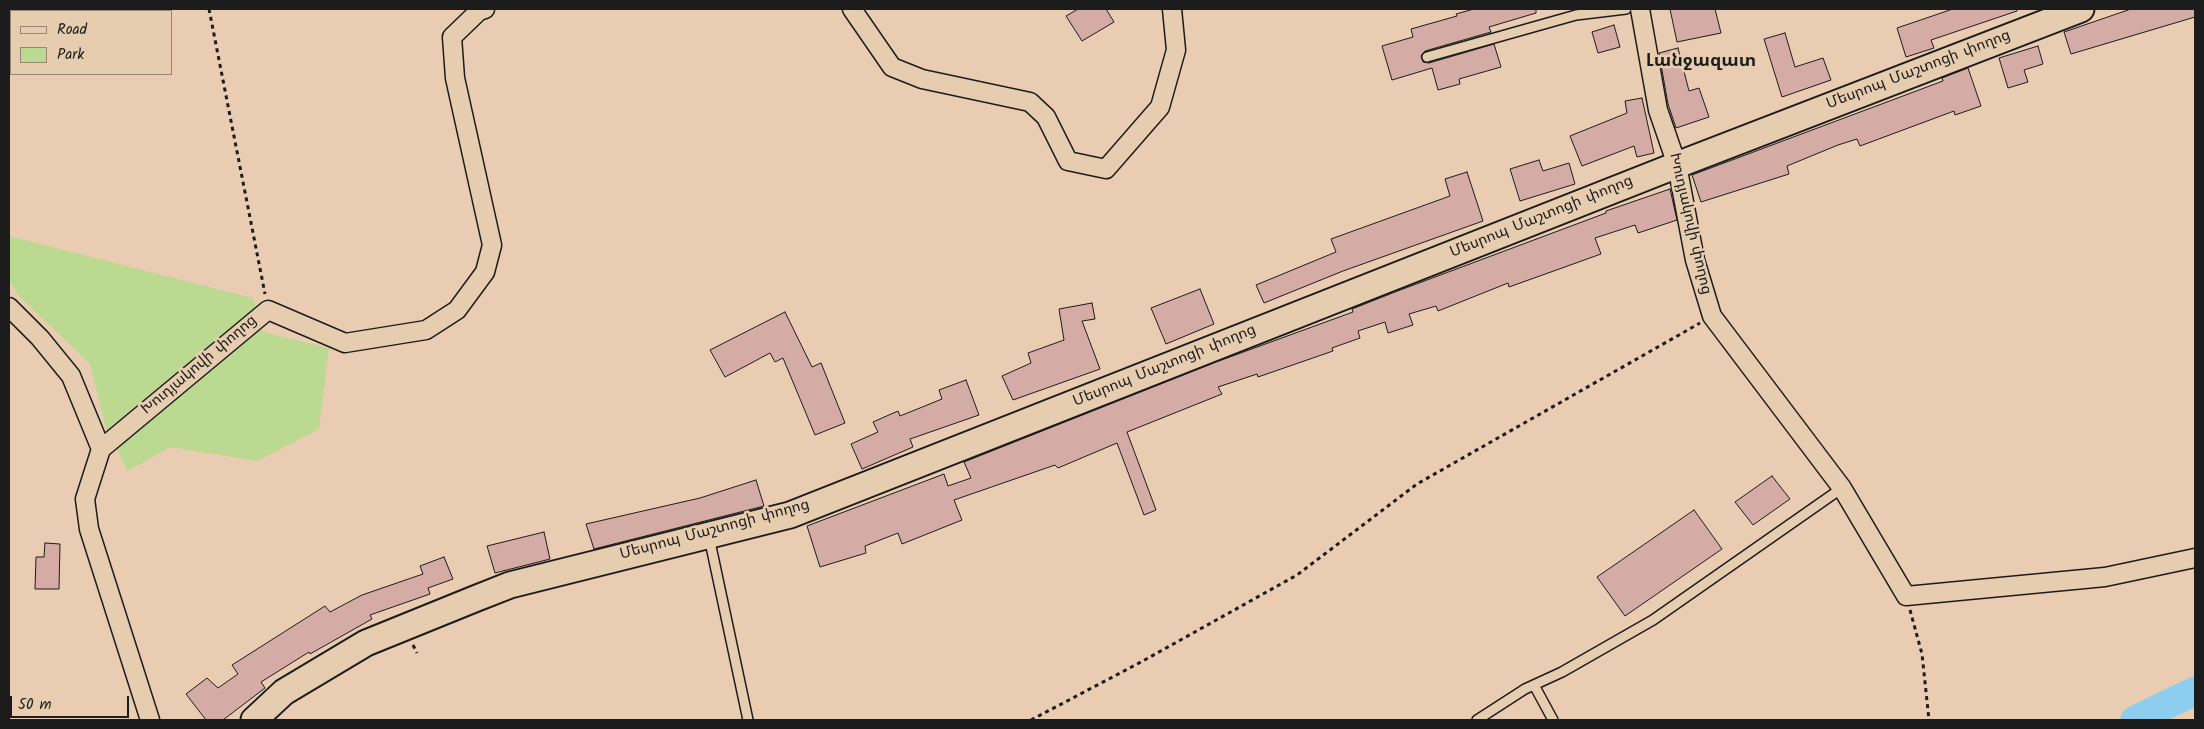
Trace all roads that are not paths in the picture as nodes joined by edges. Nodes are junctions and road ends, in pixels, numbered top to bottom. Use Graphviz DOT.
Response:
graph roads {
  1 [pos="485,9"];
  2 [pos="852,9"];
  3 [pos="1172,9"];
  4 [pos="1626,9"];
  5 [pos="1640,9"];
  6 [pos="2081,9"];
  7 [pos="1427,57"];
  8 [pos="1677,165"];
  9 [pos="9,307"];
  10 [pos="101,449"];
  11 [pos="1842,488"];
  12 [pos="709,535"];
  13 [pos="2195,558"];
  14 [pos="1534,685"];
  15 [pos="150,720"];
  16 [pos="254,720"];
  17 [pos="748,720"];
  18 [pos="1477,720"];
  19 [pos="1553,720"];
  1 -- 10 [label="street, Խուդյակովի փողոց"];
  2 -- 3 [label="street"];
  4 -- 7 [label="lane"];
  5 -- 8 [label="street, Խուդյակովի փողոց"];
  6 -- 8 [label="street, Մեսրոպ Մաշտոցի փողոց"];
  8 -- 11 [label="street, Խուդյակովի փողոց"];
  8 -- 12 [label="street, Մեսրոպ Մաշտոցի փողոց"];
  9 -- 10 [label="street"];
  10 -- 15 [label="street"];
  11 -- 13 [label="street, Խուդյակովի փողոց"];
  11 -- 14 [label="lane"];
  12 -- 16 [label="street, Մեսրոպ Մաշտոցի փողոց"];
  12 -- 17 [label="lane"];
  14 -- 18 [label="lane"];
  14 -- 19 [label="lane"];
}
